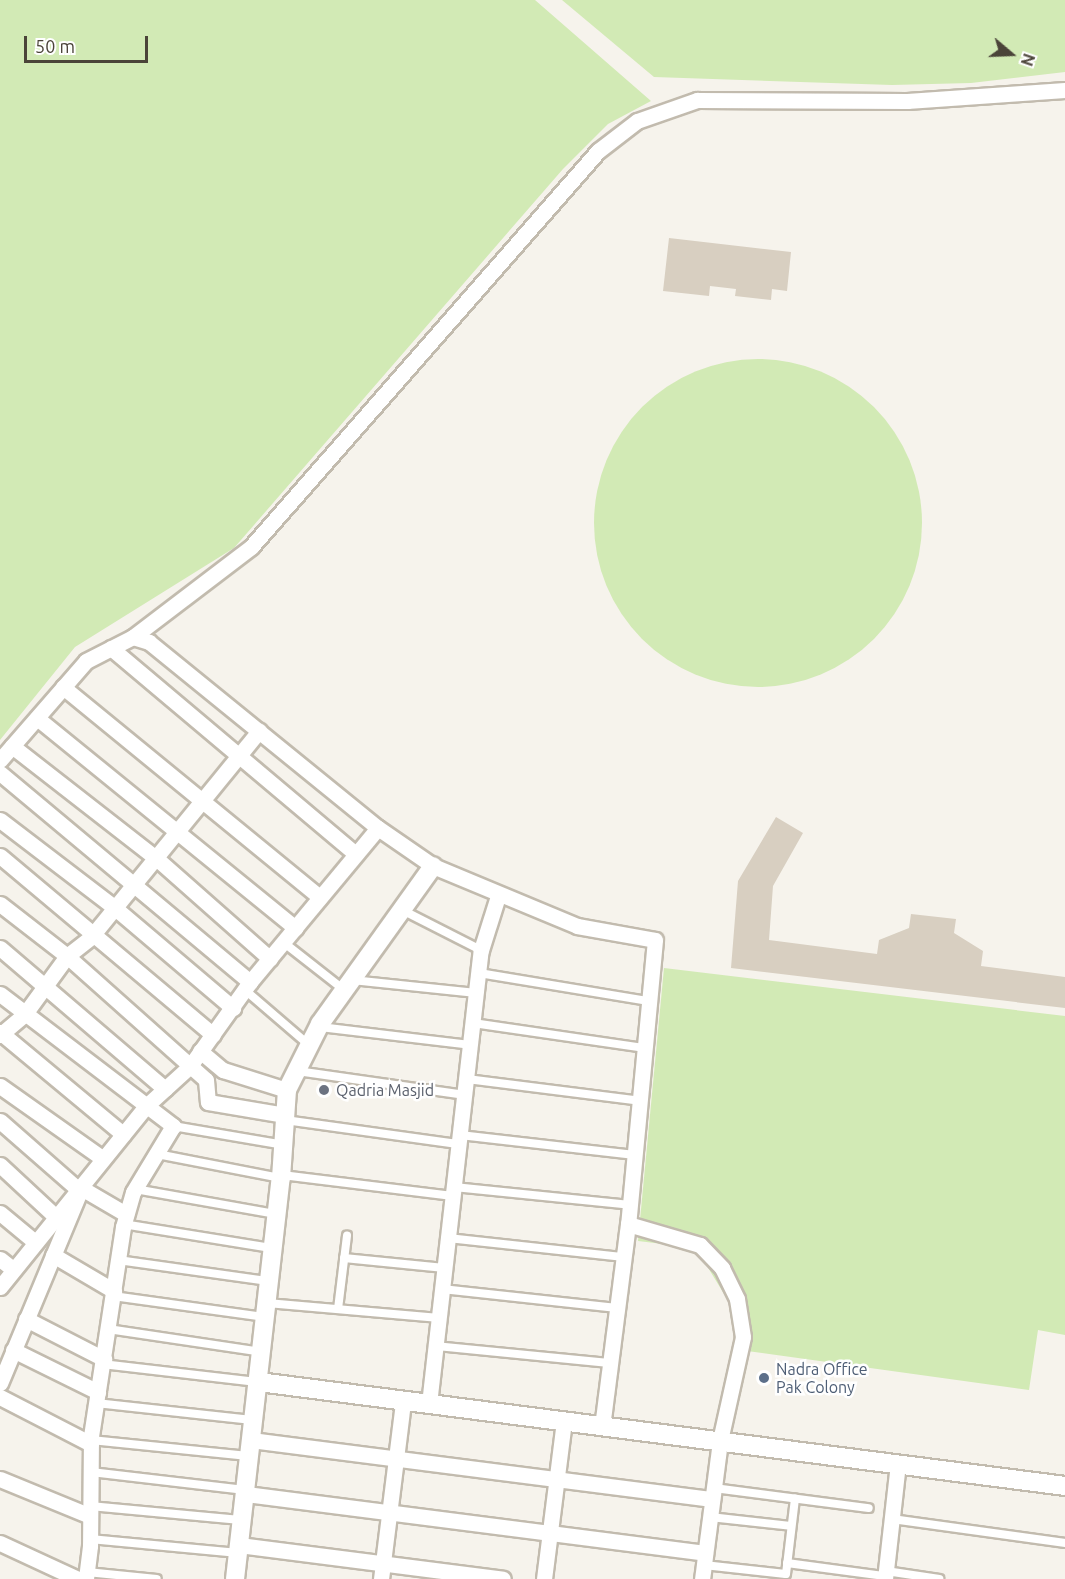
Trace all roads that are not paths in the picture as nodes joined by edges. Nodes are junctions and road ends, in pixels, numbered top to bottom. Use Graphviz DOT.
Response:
graph roads {
  1 [pos="1065,90"];
  2 [pos="133,637"];
  3 [pos="111,648"];
  4 [pos="63,687"];
  5 [pos="37,718"];
  6 [pos="259,731"];
  7 [pos="12,746"];
  8 [pos="239,754"];
  9 [pos="0,760"];
  10 [pos="0,773"];
  11 [pos="202,798"];
  12 [pos="0,820"];
  13 [pos="378,828"];
  14 [pos="177,831"];
  15 [pos="356,854"];
  16 [pos="0,856"];
  17 [pos="156,858"];
  18 [pos="433,866"];
  19 [pos="131,884"];
  20 [pos="498,896"];
  21 [pos="320,897"];
  22 [pos="0,904"];
  23 [pos="115,908"];
  24 [pos="402,910"];
  25 [pos="295,928"];
  26 [pos="92,937"];
  27 [pos="283,942"];
  28 [pos="0,948"];
  29 [pos="481,950"];
  30 [pos="67,956"];
  31 [pos="270,959"];
  32 [pos="479,973"];
  33 [pos="348,985"];
  34 [pos="248,986"];
  35 [pos="45,987"];
  36 [pos="476,993"];
  37 [pos="0,994"];
  38 [pos="649,1001"];
  39 [pos="233,1008"];
  40 [pos="24,1015"];
  41 [pos="473,1023"];
  42 [pos="318,1027"];
  43 [pos="0,1034"];
  44 [pos="213,1035"];
  45 [pos="309,1045"];
  46 [pos="470,1045"];
  47 [pos="645,1048"];
  48 [pos="200,1051"];
  49 [pos="190,1066"];
  50 [pos="296,1071"];
  51 [pos="0,1086"];
  52 [pos="466,1087"];
  53 [pos="165,1089"];
  54 [pos="287,1090"];
  55 [pos="640,1101"];
  56 [pos="145,1107"];
  57 [pos="285,1117"];
  58 [pos="0,1121"];
  59 [pos="173,1126"];
  60 [pos="123,1134"];
  61 [pos="460,1139"];
  62 [pos="284,1145"];
  63 [pos="157,1154"];
  64 [pos="635,1155"];
  65 [pos="102,1158"];
  66 [pos="0,1165"];
  67 [pos="281,1177"];
  68 [pos="135,1189"];
  69 [pos="82,1190"];
  70 [pos="454,1191"];
  71 [pos="630,1205"];
  72 [pos="0,1213"];
  73 [pos="275,1214"];
  74 [pos="56,1217"];
  75 [pos="124,1219"];
  76 [pos="628,1224"];
  77 [pos="347,1236"];
  78 [pos="448,1238"];
  79 [pos="35,1242"];
  80 [pos="271,1248"];
  81 [pos="53,1255"];
  82 [pos="624,1257"];
  83 [pos="344,1258"];
  84 [pos="0,1259"];
  85 [pos="118,1260"];
  86 [pos="13,1269"];
  87 [pos="445,1269"];
  88 [pos="267,1281"];
  89 [pos="0,1287"];
  90 [pos="442,1289"];
  91 [pos="113,1293"];
  92 [pos="617,1308"];
  93 [pos="338,1309"];
  94 [pos="264,1310"];
  95 [pos="439,1318"];
  96 [pos="26,1319"];
  97 [pos="108,1329"];
  98 [pos="436,1346"];
  99 [pos="13,1350"];
  100 [pos="261,1352"];
  101 [pos="103,1361"];
  102 [pos="610,1364"];
  103 [pos="259,1382"];
  104 [pos="0,1383"];
  105 [pos="0,1397"];
  106 [pos="97,1398"];
  107 [pos="403,1402"];
  108 [pos="429,1404"];
  109 [pos="254,1420"];
  110 [pos="564,1421"];
  111 [pos="602,1426"];
  112 [pos="720,1441"];
  113 [pos="91,1442"];
  114 [pos="250,1448"];
  115 [pos="396,1456"];
  116 [pos="898,1464"];
  117 [pos="91,1472"];
  118 [pos="556,1478"];
  119 [pos="0,1479"];
  120 [pos="1065,1486"];
  121 [pos="246,1492"];
  122 [pos="713,1493"];
  123 [pos="795,1499"];
  124 [pos="869,1508"];
  125 [pos="90,1511"];
  126 [pos="389,1512"];
  127 [pos="710,1517"];
  128 [pos="892,1519"];
  129 [pos="242,1520"];
  130 [pos="791,1526"];
  131 [pos="549,1533"];
  132 [pos="90,1539"];
  133 [pos="0,1543"];
  134 [pos="1065,1543"];
  135 [pos="238,1549"];
  136 [pos="383,1563"];
  137 [pos="787,1563"];
  138 [pos="704,1566"];
  139 [pos="885,1576"];
  140 [pos="84,1577"];
  141 [pos="157,1579"];
  142 [pos="235,1579"];
  143 [pos="381,1579"];
  144 [pos="503,1579"];
  145 [pos="544,1579"];
  146 [pos="939,1579"];
  1 -- 2 [label="street"];
  2 -- 3 [label="street"];
  2 -- 6 [label="street"];
  3 -- 4 [label="street"];
  3 -- 8 [label="street"];
  4 -- 5 [label="street"];
  4 -- 11 [label="street"];
  5 -- 7 [label="street"];
  5 -- 14 [label="street"];
  6 -- 8 [label="street"];
  6 -- 13 [label="street"];
  7 -- 9 [label="street"];
  7 -- 17 [label="street"];
  8 -- 11 [label="street"];
  8 -- 15 [label="street"];
  10 -- 19 [label="street"];
  11 -- 14 [label="street"];
  11 -- 21 [label="street"];
  12 -- 23 [label="street"];
  13 -- 15 [label="street"];
  13 -- 18 [label="street"];
  14 -- 17 [label="street"];
  14 -- 25 [label="street"];
  15 -- 21 [label="street"];
  16 -- 26 [label="street"];
  17 -- 19 [label="street"];
  17 -- 31 [label="street"];
  18 -- 20 [label="street"];
  18 -- 24 [label="street"];
  19 -- 23 [label="street"];
  19 -- 34 [label="street"];
  20 -- 29 [label="street"];
  20 -- 38 [label="street"];
  21 -- 25 [label="street"];
  22 -- 30 [label="street"];
  23 -- 26 [label="street"];
  23 -- 39 [label="street"];
  24 -- 29 [label="lane"];
  24 -- 33 [label="street"];
  25 -- 27 [label="street"];
  26 -- 30 [label="street"];
  26 -- 44 [label="street"];
  27 -- 31 [label="street"];
  27 -- 33 [label="lane"];
  28 -- 35 [label="street"];
  29 -- 32 [label="street"];
  30 -- 35 [label="street"];
  30 -- 49 [label="street"];
  31 -- 34 [label="street"];
  32 -- 36 [label="street"];
  32 -- 38 [label="lane"];
  33 -- 36 [label="lane"];
  33 -- 42 [label="street"];
  34 -- 39 [label="street"];
  34 -- 45 [label="lane"];
  35 -- 40 [label="street"];
  35 -- 53 [label="street"];
  36 -- 41 [label="street"];
  37 -- 40 [label="street"];
  38 -- 47 [label="street"];
  39 -- 44 [label="street"];
  40 -- 43 [label="street"];
  40 -- 56 [label="street"];
  41 -- 46 [label="street"];
  41 -- 47 [label="lane"];
  42 -- 45 [label="street"];
  42 -- 46 [label="lane"];
  43 -- 60 [label="street"];
  44 -- 48 [label="street"];
  45 -- 50 [label="street"];
  46 -- 52 [label="street"];
  47 -- 55 [label="street"];
  48 -- 49 [label="street"];
  48 -- 54 [label="street"];
  49 -- 53 [label="street"];
  49 -- 57 [label="street"];
  50 -- 52 [label="lane"];
  50 -- 54 [label="street"];
  51 -- 65 [label="street"];
  52 -- 55 [label="lane"];
  52 -- 61 [label="street"];
  53 -- 56 [label="street"];
  54 -- 57 [label="street"];
  55 -- 64 [label="street"];
  56 -- 59 [label="street"];
  56 -- 60 [label="street"];
  57 -- 61 [label="lane"];
  57 -- 62 [label="street"];
  58 -- 69 [label="street"];
  59 -- 62 [label="lane"];
  59 -- 63 [label="street"];
  60 -- 65 [label="street"];
  61 -- 64 [label="lane"];
  61 -- 70 [label="street"];
  62 -- 67 [label="street"];
  63 -- 67 [label="lane"];
  63 -- 68 [label="street"];
  64 -- 71 [label="street"];
  65 -- 69 [label="street"];
  66 -- 74 [label="street"];
  67 -- 70 [label="lane"];
  67 -- 73 [label="street"];
  68 -- 73 [label="lane"];
  68 -- 75 [label="street"];
  69 -- 74 [label="street"];
  69 -- 75 [label="street"];
  69 -- 81 [label="street"];
  70 -- 71 [label="lane"];
  70 -- 78 [label="street"];
  71 -- 76 [label="street"];
  72 -- 79 [label="street"];
  73 -- 80 [label="street"];
  74 -- 79 [label="street"];
  75 -- 80 [label="lane"];
  75 -- 85 [label="street"];
  76 -- 82 [label="street"];
  76 -- 112 [label="street"];
  77 -- 83 [label="lane"];
  78 -- 82 [label="lane"];
  78 -- 87 [label="street"];
  79 -- 86 [label="street"];
  80 -- 88 [label="street"];
  81 -- 91 [label="street"];
  81 -- 96 [label="street"];
  82 -- 92 [label="street"];
  83 -- 87 [label="lane"];
  83 -- 93 [label="lane"];
  84 -- 86 [label="street"];
  85 -- 88 [label="lane"];
  85 -- 91 [label="street"];
  86 -- 89 [label="street"];
  87 -- 90 [label="street"];
  88 -- 94 [label="street"];
  90 -- 92 [label="lane"];
  90 -- 95 [label="street"];
  91 -- 94 [label="lane"];
  91 -- 97 [label="street"];
  92 -- 102 [label="street"];
  93 -- 94 [label="lane"];
  93 -- 95 [label="lane"];
  94 -- 100 [label="street"];
  95 -- 98 [label="street"];
  96 -- 99 [label="street"];
  96 -- 101 [label="street"];
  97 -- 100 [label="lane"];
  97 -- 101 [label="street"];
  98 -- 102 [label="lane"];
  98 -- 108 [label="street"];
  99 -- 104 [label="street"];
  99 -- 106 [label="street"];
  100 -- 103 [label="street"];
  101 -- 103 [label="lane"];
  101 -- 106 [label="street"];
  102 -- 111 [label="street"];
  103 -- 107 [label="street"];
  103 -- 109 [label="street"];
  105 -- 113 [label="street"];
  106 -- 109 [label="lane"];
  106 -- 113 [label="street"];
  107 -- 108 [label="street"];
  107 -- 115 [label="street"];
  108 -- 110 [label="street"];
  109 -- 114 [label="street"];
  110 -- 111 [label="street"];
  110 -- 118 [label="street"];
  111 -- 112 [label="street"];
  112 -- 116 [label="street"];
  112 -- 122 [label="street"];
  113 -- 114 [label="lane"];
  113 -- 117 [label="street"];
  114 -- 115 [label="street"];
  114 -- 121 [label="street"];
  115 -- 118 [label="street"];
  115 -- 126 [label="street"];
  116 -- 120 [label="street"];
  116 -- 128 [label="street"];
  117 -- 121 [label="lane"];
  117 -- 125 [label="street"];
  118 -- 122 [label="street"];
  118 -- 131 [label="street"];
  119 -- 125 [label="street"];
  121 -- 126 [label="street"];
  121 -- 129 [label="street"];
  122 -- 123 [label="lane"];
  122 -- 127 [label="street"];
  123 -- 124 [label="lane"];
  123 -- 130 [label="lane"];
  125 -- 129 [label="lane"];
  125 -- 132 [label="street"];
  126 -- 131 [label="street"];
  126 -- 136 [label="street"];
  127 -- 130 [label="lane"];
  127 -- 138 [label="street"];
  128 -- 134 [label="lane"];
  128 -- 139 [label="street"];
  129 -- 135 [label="street"];
  130 -- 137 [label="lane"];
  131 -- 138 [label="street"];
  131 -- 145 [label="street"];
  132 -- 135 [label="lane"];
  132 -- 140 [label="street"];
  133 -- 140 [label="street"];
  135 -- 136 [label="street"];
  135 -- 142 [label="street"];
  136 -- 143 [label="street"];
  136 -- 144 [label="street"];
  137 -- 138 [label="lane"];
  137 -- 139 [label="lane"];
  139 -- 146 [label="lane"];
  140 -- 141 [label="lane"];
}
